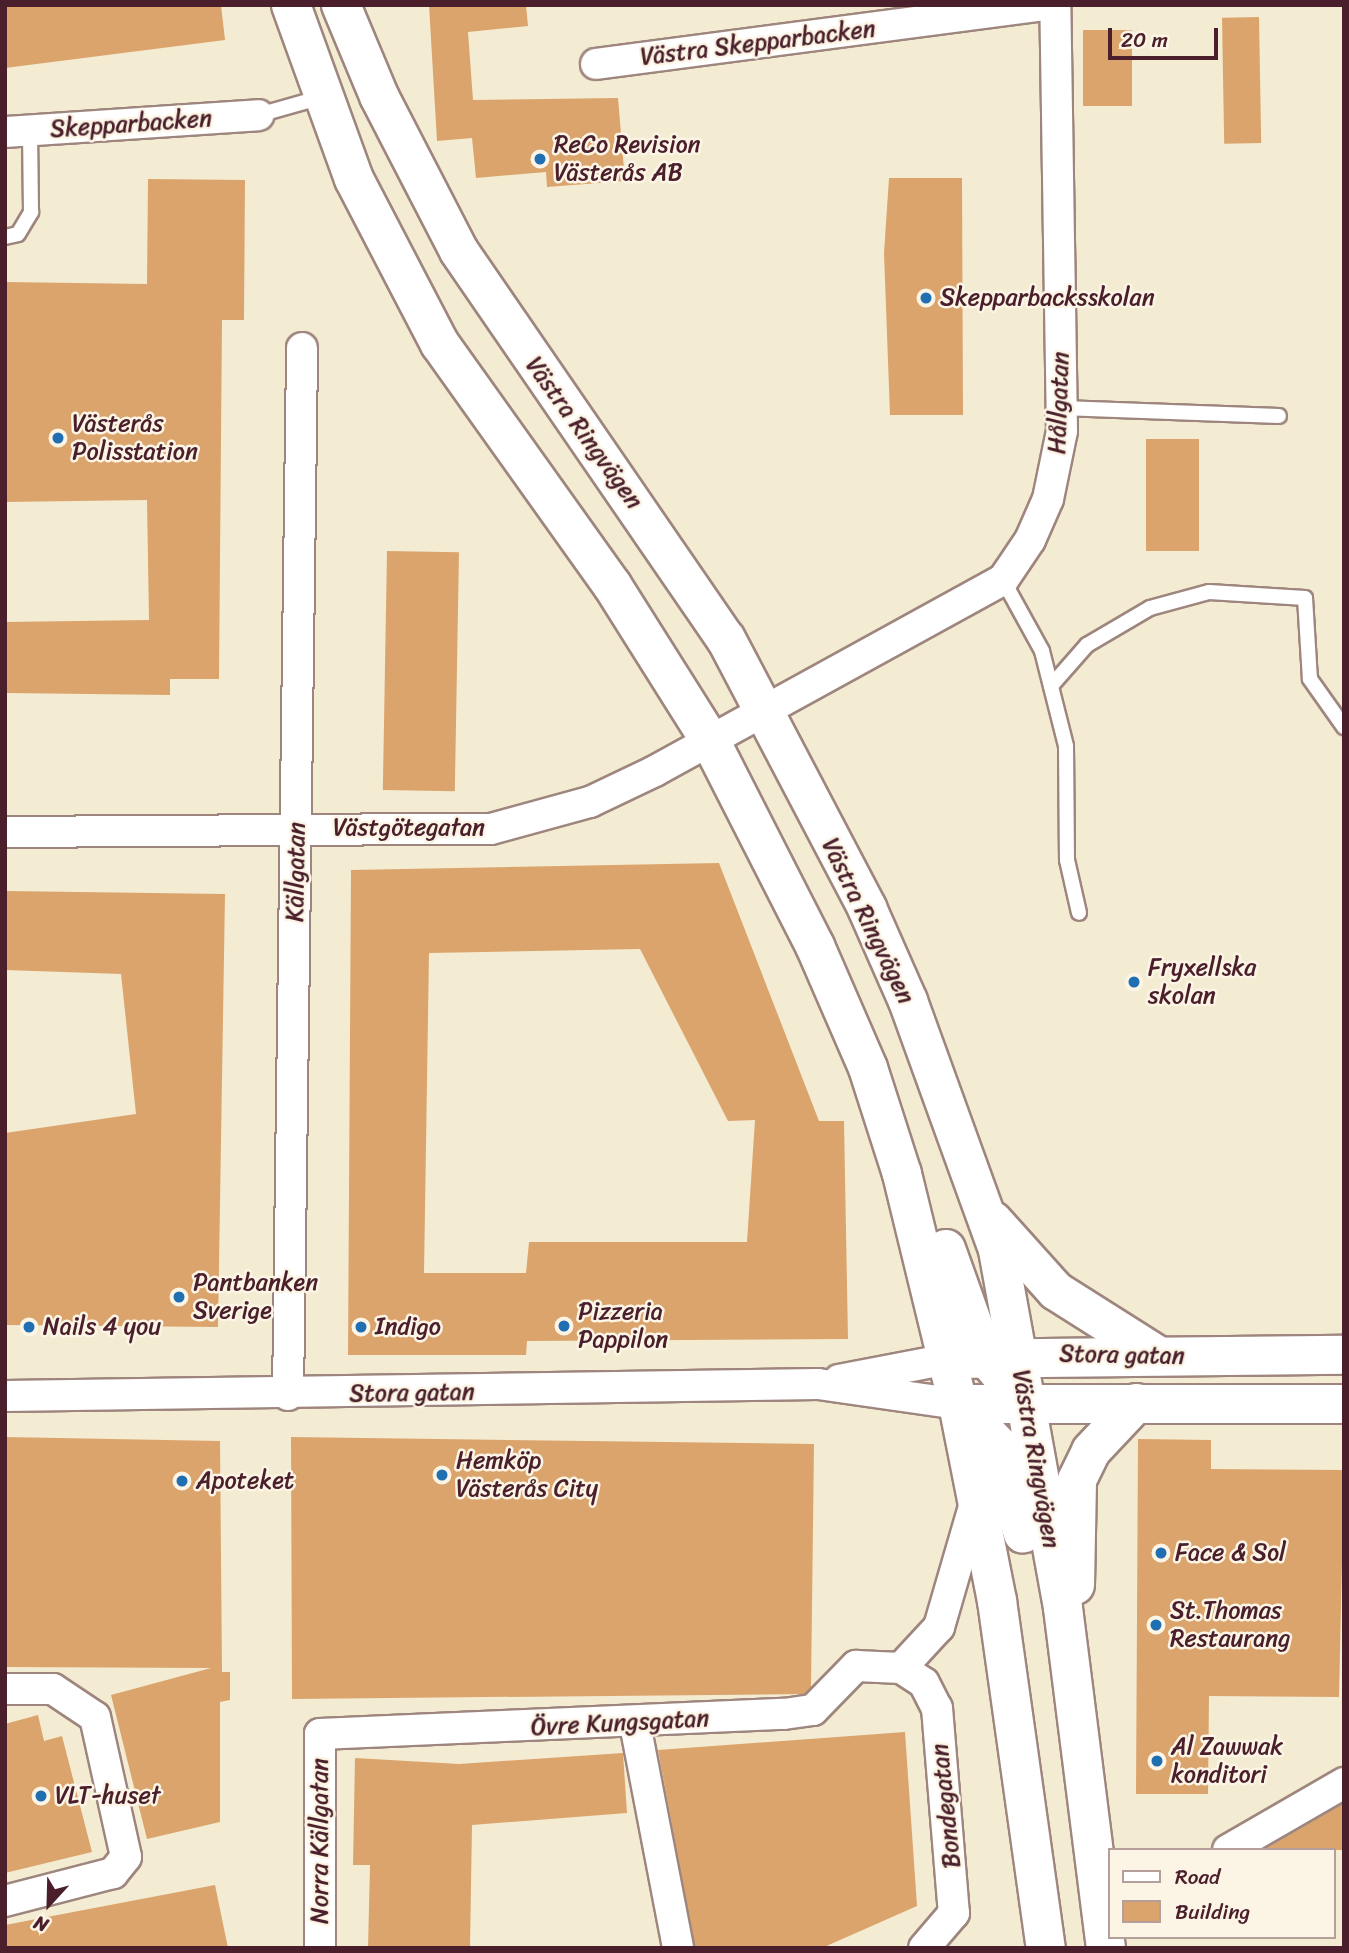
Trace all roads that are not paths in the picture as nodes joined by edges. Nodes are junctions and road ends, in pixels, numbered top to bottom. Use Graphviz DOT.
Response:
graph roads {
  1 [pos="291,5"];
  2 [pos="341,5"];
  3 [pos="1046,5"];
  4 [pos="1055,5"];
  5 [pos="596,64"];
  6 [pos="323,97"];
  7 [pos="258,115"];
  8 [pos="18,131"];
  9 [pos="5,237"];
  10 [pos="302,348"];
  11 [pos="1062,408"];
  12 [pos="1279,416"];
  13 [pos="1003,580"];
  14 [pos="1051,686"];
  15 [pos="766,711"];
  16 [pos="1344,727"];
  17 [pos="711,742"];
  18 [pos="297,828"];
  19 [pos="5,832"];
  20 [pos="1079,913"];
  21 [pos="987,1213"];
  22 [pos="1344,1355"];
  23 [pos="984,1356"];
  24 [pos="1160,1357"];
  25 [pos="818,1384"];
  26 [pos="288,1395"];
  27 [pos="5,1396"];
  28 [pos="1136,1403"];
  29 [pos="958,1404"];
  30 [pos="1024,1404"];
  31 [pos="1344,1404"];
  32 [pos="975,1503"];
  33 [pos="1063,1608"];
  34 [pos="901,1668"];
  35 [pos="5,1689"];
  36 [pos="635,1724"];
  37 [pos="320,1734"];
  38 [pos="1344,1783"];
  39 [pos="1231,1848"];
  40 [pos="5,1902"];
  41 [pos="320,1948"];
  42 [pos="678,1948"];
  43 [pos="924,1948"];
  44 [pos="1046,1948"];
  45 [pos="1106,1948"];
  1 -- 6 [label="main road"];
  2 -- 15 [label="main road, Västra Ringvägen"];
  3 -- 5 [label="street, Västra Skepparbacken"];
  4 -- 11 [label="street, Hållgatan"];
  6 -- 7 [label="lane"];
  6 -- 17 [label="main road"];
  7 -- 8 [label="street, Skepparbacken"];
  8 -- 9 [label="lane"];
  10 -- 18 [label="street, Källgatan"];
  11 -- 12 [label="lane"];
  11 -- 13 [label="street, Hållgatan"];
  13 -- 14 [label="lane"];
  13 -- 15 [label="street, Hållgatan"];
  14 -- 16 [label="lane"];
  14 -- 20 [label="lane"];
  15 -- 17 [label="street, Hållgatan"];
  15 -- 21 [label="main road, Västra Ringvägen"];
  17 -- 18 [label="street, Västgötegatan"];
  17 -- 23 [label="main road"];
  18 -- 19 [label="street, Västgötegatan"];
  18 -- 26 [label="street, Källgatan"];
  21 -- 23 [label="main road, Västra Ringvägen"];
  21 -- 24 [label="main road"];
  22 -- 24 [label="main road, Stora gatan"];
  23 -- 24 [label="main road, Stora gatan"];
  23 -- 25 [label="street, Stora gatan"];
  23 -- 29 [label="main road, Västra Ringvägen"];
  23 -- 30 [label="main road"];
  25 -- 26 [label="street, Stora gatan"];
  25 -- 29 [label="street, Stora gatan"];
  26 -- 27 [label="street, Stora gatan"];
  28 -- 30 [label="main road, Stora gatan"];
  28 -- 31 [label="main road, Stora gatan"];
  28 -- 33 [label="main road"];
  29 -- 30 [label="main road, Stora gatan"];
  29 -- 32 [label="main road, Västra Ringvägen"];
  29 -- 33 [label="main road"];
  30 -- 33 [label="main road, Västra Ringvägen"];
  32 -- 34 [label="street"];
  32 -- 44 [label="main road, Västra Ringvägen"];
  33 -- 45 [label="main road, Västra Ringvägen"];
  34 -- 36 [label="street, Övre Kungsgatan"];
  34 -- 43 [label="street, Bondegatan"];
  35 -- 40 [label="street"];
  36 -- 37 [label="street, Övre Kungsgatan"];
  36 -- 42 [label="street"];
  37 -- 41 [label="street, Norra Källgatan"];
  38 -- 39 [label="street"];
}
